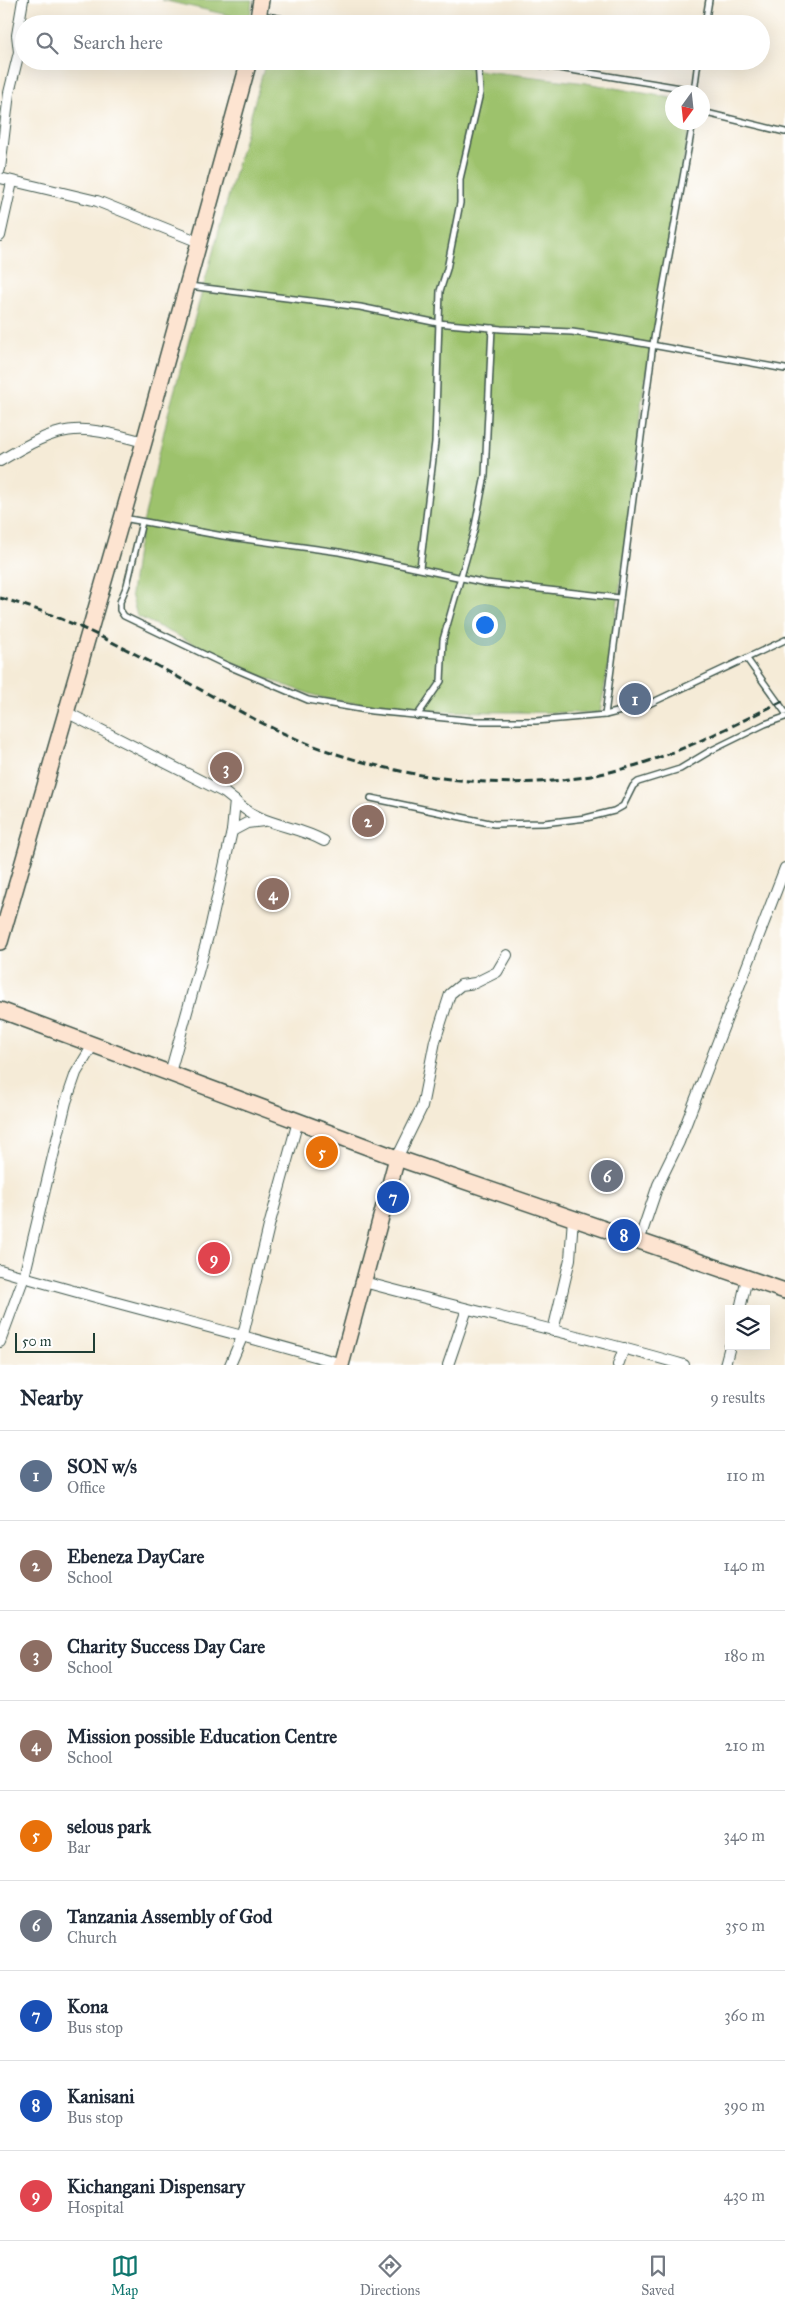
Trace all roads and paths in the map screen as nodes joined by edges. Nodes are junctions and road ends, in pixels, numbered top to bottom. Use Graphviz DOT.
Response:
graph roads {
  1 [pos="23,0"];
  2 [pos="709,0"];
  3 [pos="20,15"];
  4 [pos="706,15"];
  5 [pos="15,68"];
  6 [pos="247,70"];
  7 [pos="479,70"];
  8 [pos="569,70"];
  9 [pos="697,70"];
  10 [pos="695,85"];
  11 [pos="665,86"];
  12 [pos="710,114"];
  13 [pos="692,130"];
  14 [pos="785,132"];
  15 [pos="0,169"];
  16 [pos="0,178"];
  17 [pos="12,182"];
  18 [pos="0,236"];
  19 [pos="199,242"];
  20 [pos="188,286"];
  21 [pos="438,322"];
  22 [pos="492,328"];
  23 [pos="653,344"];
  24 [pos="785,369"];
  25 [pos="144,442"];
  26 [pos="0,461"];
  27 [pos="122,518"];
  28 [pos="142,522"];
  29 [pos="420,568"];
  30 [pos="460,577"];
  31 [pos="620,598"];
  32 [pos="785,640"];
  33 [pos="747,659"];
  34 [pos="66,712"];
  35 [pos="785,712"];
  36 [pos="605,715"];
  37 [pos="417,716"];
  38 [pos="785,716"];
  39 [pos="371,798"];
  40 [pos="235,801"];
  41 [pos="265,821"];
  42 [pos="232,831"];
  43 [pos="324,841"];
  44 [pos="785,868"];
  45 [pos="0,942"];
  46 [pos="507,954"];
  47 [pos="0,1010"];
  48 [pos="93,1045"];
  49 [pos="170,1073"];
  50 [pos="298,1121"];
  51 [pos="398,1158"];
  52 [pos="573,1218"];
  53 [pos="639,1240"];
  54 [pos="0,1270"];
  55 [pos="24,1277"];
  56 [pos="747,1278"];
  57 [pos="364,1282"];
  58 [pos="785,1291"];
  59 [pos="741,1305"];
  60 [pos="466,1310"];
  61 [pos="552,1331"];
  62 [pos="243,1335"];
  63 [pos="0,1342"];
  64 [pos="624,1348"];
  65 [pos="729,1350"];
  66 [pos="341,1364"];
  67 [pos="230,1365"];
  68 [pos="448,1365"];
  69 [pos="618,1365"];
  70 [pos="684,1365"];
  71 [pos="725,1365"];
  1 -- 3 [label="street"];
  2 -- 4 [label="lane"];
  5 -- 15 [label="street"];
  6 -- 19 [label="street"];
  7 -- 21 [label="lane"];
  8 -- 11 [label="lane"];
  9 -- 10 [label="lane"];
  12 -- 14 [label="lane"];
  13 -- 23 [label="lane"];
  16 -- 17 [label="street"];
  17 -- 18 [label="street"];
  17 -- 19 [label="street"];
  19 -- 20 [label="street"];
  20 -- 21 [label="lane"];
  20 -- 25 [label="street"];
  21 -- 22 [label="lane"];
  21 -- 29 [label="lane"];
  22 -- 23 [label="lane"];
  22 -- 30 [label="lane"];
  23 -- 24 [label="lane"];
  23 -- 31 [label="lane"];
  25 -- 26 [label="street"];
  25 -- 27 [label="street"];
  27 -- 28 [label="lane"];
  27 -- 34 [label="street"];
  28 -- 29 [label="lane"];
  28 -- 37 [label="lane"];
  29 -- 30 [label="lane"];
  30 -- 31 [label="lane"];
  30 -- 37 [label="lane"];
  31 -- 36 [label="lane"];
  32 -- 33 [label="lane"];
  33 -- 35 [label="lane"];
  33 -- 36 [label="lane"];
  34 -- 40 [label="street"];
  34 -- 45 [label="street"];
  36 -- 37 [label="lane"];
  38 -- 39 [label="lane"];
  40 -- 41 [label="street"];
  40 -- 42 [label="street"];
  41 -- 42 [label="street"];
  41 -- 43 [label="street"];
  42 -- 49 [label="street"];
  44 -- 53 [label="street"];
  46 -- 51 [label="street"];
  47 -- 48 [label="street"];
  48 -- 49 [label="street"];
  48 -- 55 [label="street"];
  49 -- 50 [label="street"];
  50 -- 51 [label="street"];
  50 -- 62 [label="street"];
  51 -- 52 [label="street"];
  51 -- 57 [label="street"];
  52 -- 53 [label="street"];
  52 -- 61 [label="street"];
  53 -- 56 [label="street"];
  54 -- 55 [label="street"];
  55 -- 62 [label="street"];
  55 -- 63 [label="street"];
  56 -- 58 [label="street"];
  56 -- 59 [label="street"];
  57 -- 60 [label="street"];
  57 -- 66 [label="street"];
  60 -- 61 [label="street"];
  60 -- 68 [label="street"];
  61 -- 64 [label="street"];
  62 -- 66 [label="street"];
  62 -- 67 [label="street"];
  64 -- 69 [label="street"];
  64 -- 70 [label="street"];
  65 -- 71 [label="street"];
}
